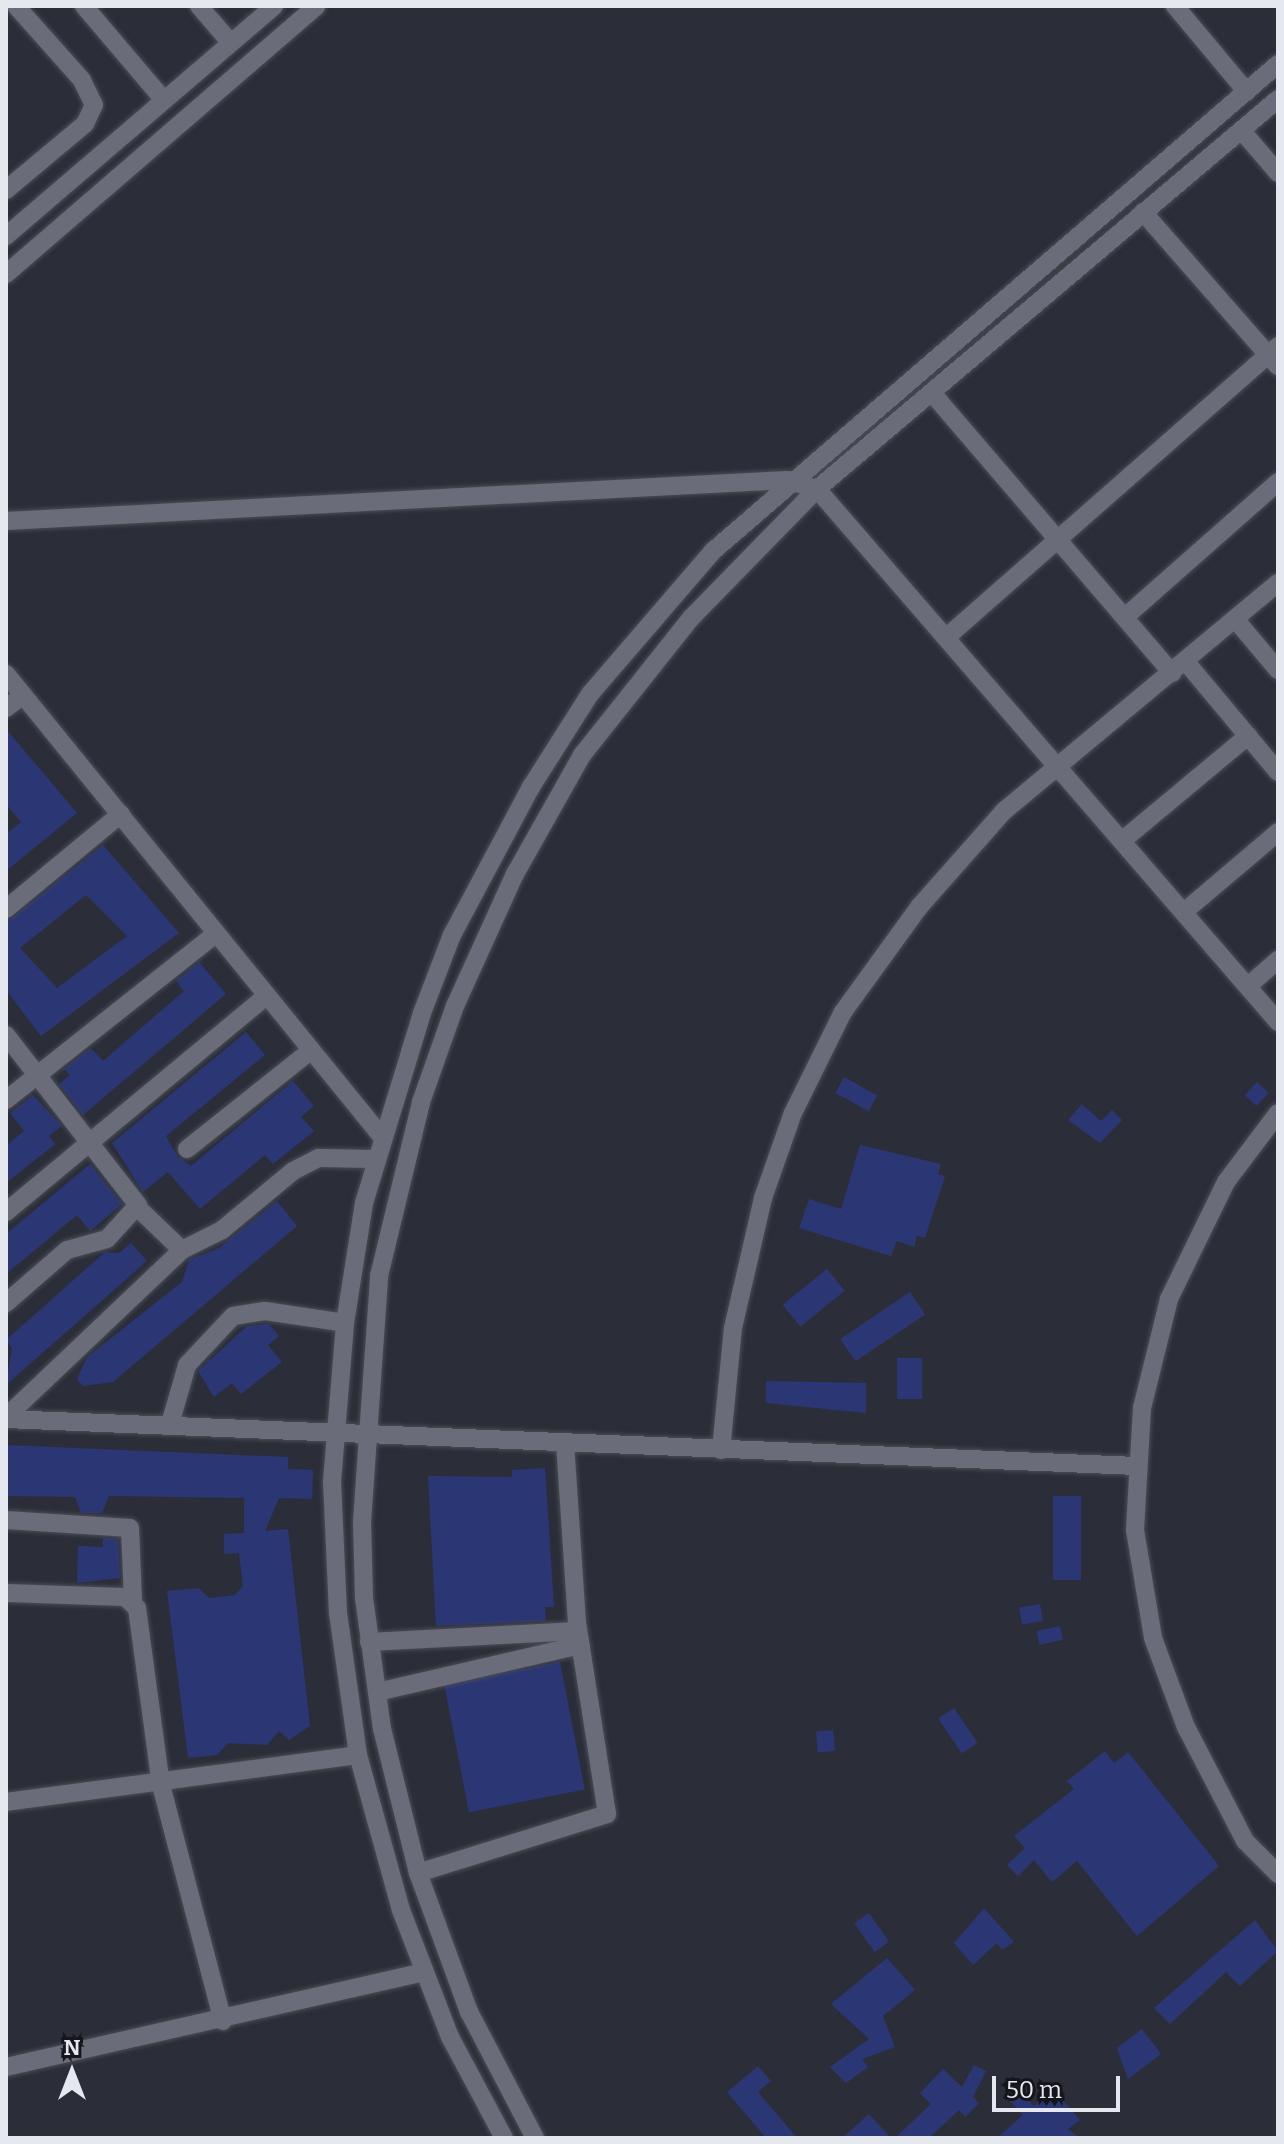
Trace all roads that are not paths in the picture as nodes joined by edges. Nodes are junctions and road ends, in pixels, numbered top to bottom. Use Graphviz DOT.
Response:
graph roads {
  1 [pos="16,6"];
  2 [pos="84,6"];
  3 [pos="199,6"];
  4 [pos="274,6"];
  5 [pos="316,6"];
  6 [pos="1175,6"];
  7 [pos="230,42"];
  8 [pos="1278,64"];
  9 [pos="1247,92"];
  10 [pos="163,99"];
  11 [pos="1278,99"];
  12 [pos="1242,131"];
  13 [pos="1278,173"];
  14 [pos="6,190"];
  15 [pos="1143,212"];
  16 [pos="6,236"];
  17 [pos="6,274"];
  18 [pos="1275,356"];
  19 [pos="932,393"];
  20 [pos="821,452"];
  21 [pos="787,480"];
  22 [pos="1278,482"];
  23 [pos="817,489"];
  24 [pos="6,521"];
  25 [pos="1055,537"];
  26 [pos="1278,583"];
  27 [pos="1125,617"];
  28 [pos="1235,619"];
  29 [pos="949,635"];
  30 [pos="1179,667"];
  31 [pos="1278,670"];
  32 [pos="6,674"];
  33 [pos="23,695"];
  34 [pos="6,708"];
  35 [pos="1248,736"];
  36 [pos="1057,765"];
  37 [pos="1278,772"];
  38 [pos="121,814"];
  39 [pos="1278,832"];
  40 [pos="1123,840"];
  41 [pos="6,909"];
  42 [pos="1185,911"];
  43 [pos="214,935"];
  44 [pos="1278,960"];
  45 [pos="1248,986"];
  46 [pos="266,996"];
  47 [pos="1278,1022"];
  48 [pos="6,1035"];
  49 [pos="310,1051"];
  50 [pos="38,1075"];
  51 [pos="6,1100"];
  52 [pos="1278,1113"];
  53 [pos="382,1137"];
  54 [pos="92,1141"];
  55 [pos="187,1149"];
  56 [pos="376,1159"];
  57 [pos="138,1208"];
  58 [pos="6,1212"];
  59 [pos="182,1250"];
  60 [pos="6,1303"];
  61 [pos="345,1323"];
  62 [pos="6,1418"];
  63 [pos="170,1424"];
  64 [pos="334,1431"];
  65 [pos="366,1431"];
  66 [pos="565,1443"];
  67 [pos="721,1450"];
  68 [pos="1135,1466"];
  69 [pos="6,1520"];
  70 [pos="6,1593"];
  71 [pos="133,1600"];
  72 [pos="580,1638"];
  73 [pos="485,1640"];
  74 [pos="369,1642"];
  75 [pos="487,1661"];
  76 [pos="377,1692"];
  77 [pos="358,1755"];
  78 [pos="161,1785"];
  79 [pos="6,1802"];
  80 [pos="418,1873"];
  81 [pos="1278,1874"];
  82 [pos="424,1972"];
  83 [pos="223,2021"];
  84 [pos="6,2067"];
  85 [pos="504,2138"];
  86 [pos="535,2138"];
  1 -- 14 [label="street"];
  2 -- 10 [label="street"];
  3 -- 7 [label="street"];
  4 -- 7 [label="street"];
  5 -- 17 [label="street"];
  6 -- 9 [label="street"];
  7 -- 10 [label="street"];
  8 -- 9 [label="street"];
  9 -- 20 [label="street"];
  10 -- 16 [label="street"];
  11 -- 12 [label="street"];
  12 -- 13 [label="street"];
  12 -- 15 [label="street"];
  15 -- 18 [label="street"];
  15 -- 19 [label="street"];
  18 -- 25 [label="street"];
  19 -- 23 [label="street"];
  19 -- 25 [label="street"];
  20 -- 21 [label="street"];
  20 -- 23 [label="street"];
  21 -- 23 [label="street"];
  21 -- 24 [label="street"];
  21 -- 53 [label="street"];
  22 -- 27 [label="street"];
  23 -- 29 [label="street"];
  23 -- 65 [label="street"];
  25 -- 27 [label="street"];
  25 -- 29 [label="street"];
  26 -- 28 [label="street"];
  27 -- 30 [label="street"];
  28 -- 30 [label="street"];
  28 -- 31 [label="street"];
  29 -- 36 [label="street"];
  30 -- 35 [label="street"];
  30 -- 36 [label="street"];
  32 -- 33 [label="street"];
  33 -- 34 [label="street"];
  33 -- 38 [label="street"];
  35 -- 37 [label="street"];
  35 -- 40 [label="street"];
  36 -- 40 [label="street"];
  36 -- 67 [label="street"];
  38 -- 41 [label="street"];
  38 -- 43 [label="street"];
  39 -- 42 [label="street"];
  40 -- 42 [label="street"];
  42 -- 45 [label="street"];
  43 -- 46 [label="street"];
  43 -- 50 [label="street"];
  44 -- 45 [label="street"];
  45 -- 47 [label="street"];
  46 -- 49 [label="street"];
  46 -- 54 [label="street"];
  48 -- 50 [label="street"];
  49 -- 53 [label="street"];
  49 -- 55 [label="street"];
  50 -- 51 [label="street"];
  50 -- 54 [label="street"];
  52 -- 68 [label="street"];
  53 -- 56 [label="street"];
  54 -- 57 [label="street"];
  54 -- 58 [label="street"];
  56 -- 59 [label="street"];
  56 -- 61 [label="street"];
  57 -- 59 [label="street"];
  57 -- 60 [label="street"];
  59 -- 62 [label="street"];
  61 -- 63 [label="street"];
  61 -- 64 [label="street"];
  62 -- 63 [label="street"];
  63 -- 64 [label="street"];
  64 -- 65 [label="street"];
  64 -- 77 [label="street"];
  65 -- 66 [label="street"];
  65 -- 74 [label="street"];
  66 -- 67 [label="street"];
  66 -- 72 [label="street"];
  67 -- 68 [label="street"];
  68 -- 81 [label="street"];
  69 -- 71 [label="street"];
  70 -- 71 [label="street"];
  71 -- 78 [label="street"];
  72 -- 73 [label="street"];
  72 -- 75 [label="street"];
  72 -- 80 [label="street"];
  73 -- 74 [label="street"];
  73 -- 75 [label="street"];
  74 -- 76 [label="street"];
  75 -- 76 [label="street"];
  76 -- 80 [label="street"];
  77 -- 78 [label="street"];
  77 -- 82 [label="street"];
  78 -- 79 [label="street"];
  78 -- 83 [label="street"];
  80 -- 86 [label="street"];
  82 -- 83 [label="street"];
  82 -- 85 [label="street"];
  83 -- 84 [label="street"];
}
